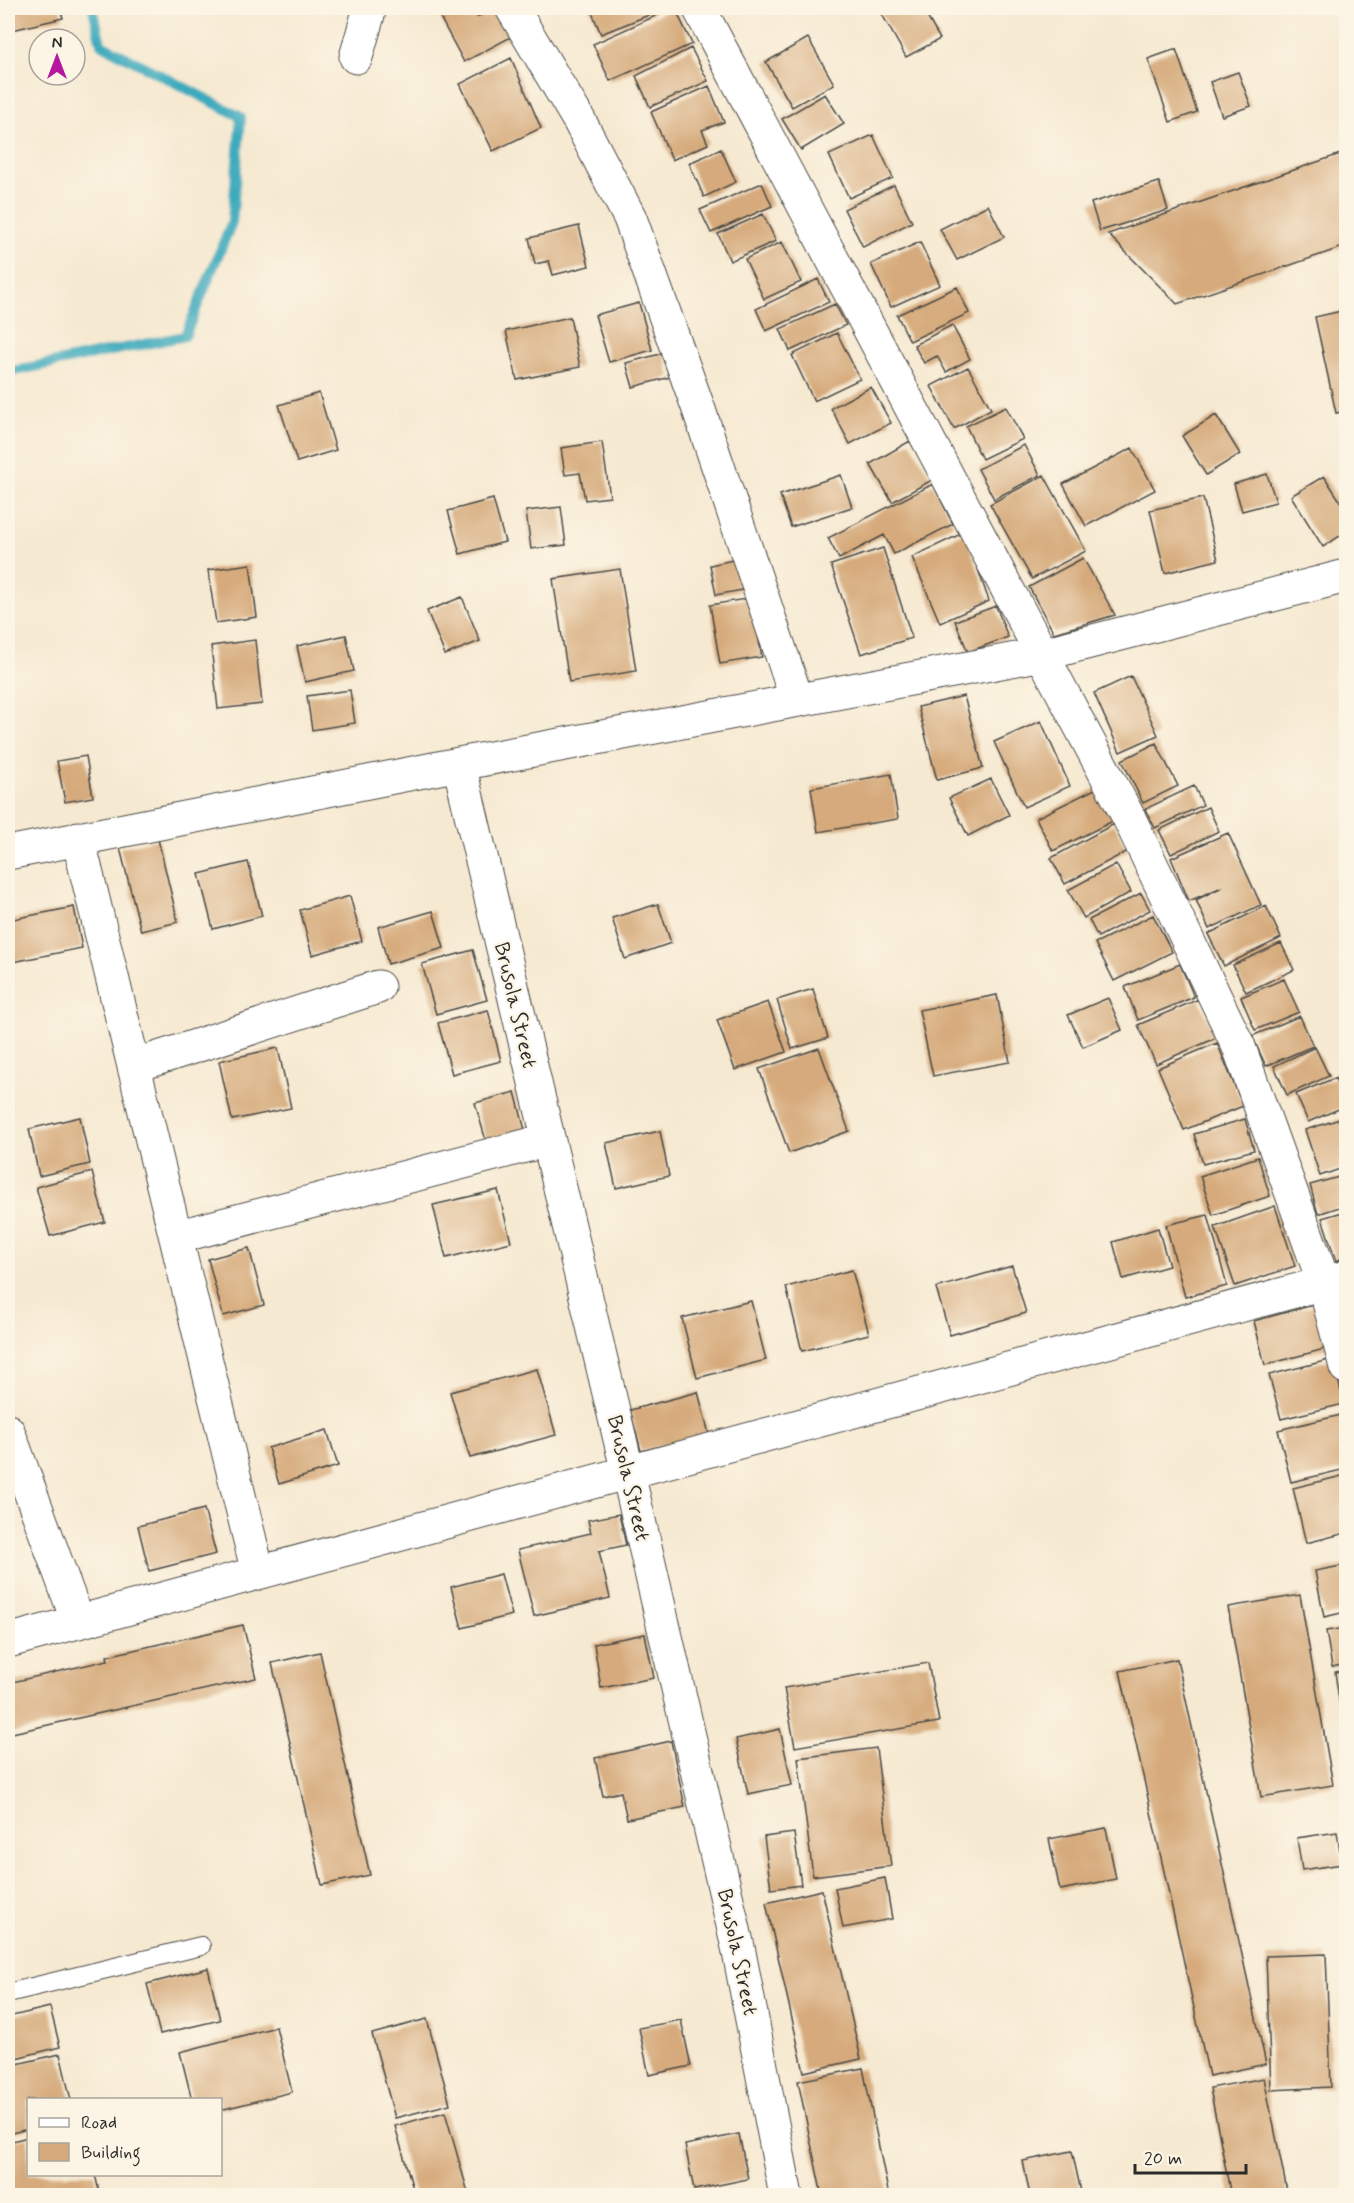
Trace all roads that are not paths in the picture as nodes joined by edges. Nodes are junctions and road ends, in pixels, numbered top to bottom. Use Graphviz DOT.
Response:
graph roads {
  1 [pos="370,8"];
  2 [pos="512,8"];
  3 [pos="699,8"];
  4 [pos="356,57"];
  5 [pos="1347,576"];
  6 [pos="1043,654"];
  7 [pos="797,700"];
  8 [pos="459,764"];
  9 [pos="78,838"];
  10 [pos="8,853"];
  11 [pos="378,987"];
  12 [pos="134,1066"];
  13 [pos="548,1140"];
  14 [pos="176,1237"];
  15 [pos="1335,1280"];
  16 [pos="1347,1367"];
  17 [pos="8,1431"];
  18 [pos="628,1473"];
  19 [pos="258,1573"];
  20 [pos="78,1622"];
  21 [pos="8,1641"];
  22 [pos="201,1946"];
  23 [pos="8,1994"];
  24 [pos="786,2196"];
  1 -- 4 [label="street"];
  2 -- 7 [label="street"];
  3 -- 6 [label="street"];
  5 -- 6 [label="street"];
  6 -- 7 [label="street"];
  6 -- 15 [label="street"];
  7 -- 8 [label="street"];
  8 -- 9 [label="street"];
  8 -- 13 [label="street, Brusola Street"];
  9 -- 10 [label="street"];
  9 -- 12 [label="street"];
  11 -- 12 [label="street"];
  12 -- 14 [label="street"];
  13 -- 14 [label="street"];
  13 -- 18 [label="street, Brusola Street"];
  14 -- 19 [label="street"];
  15 -- 16 [label="street"];
  15 -- 18 [label="street"];
  17 -- 20 [label="street"];
  18 -- 19 [label="street"];
  18 -- 24 [label="street, Brusola Street"];
  19 -- 20 [label="street"];
  20 -- 21 [label="street"];
  22 -- 23 [label="lane"];
}
